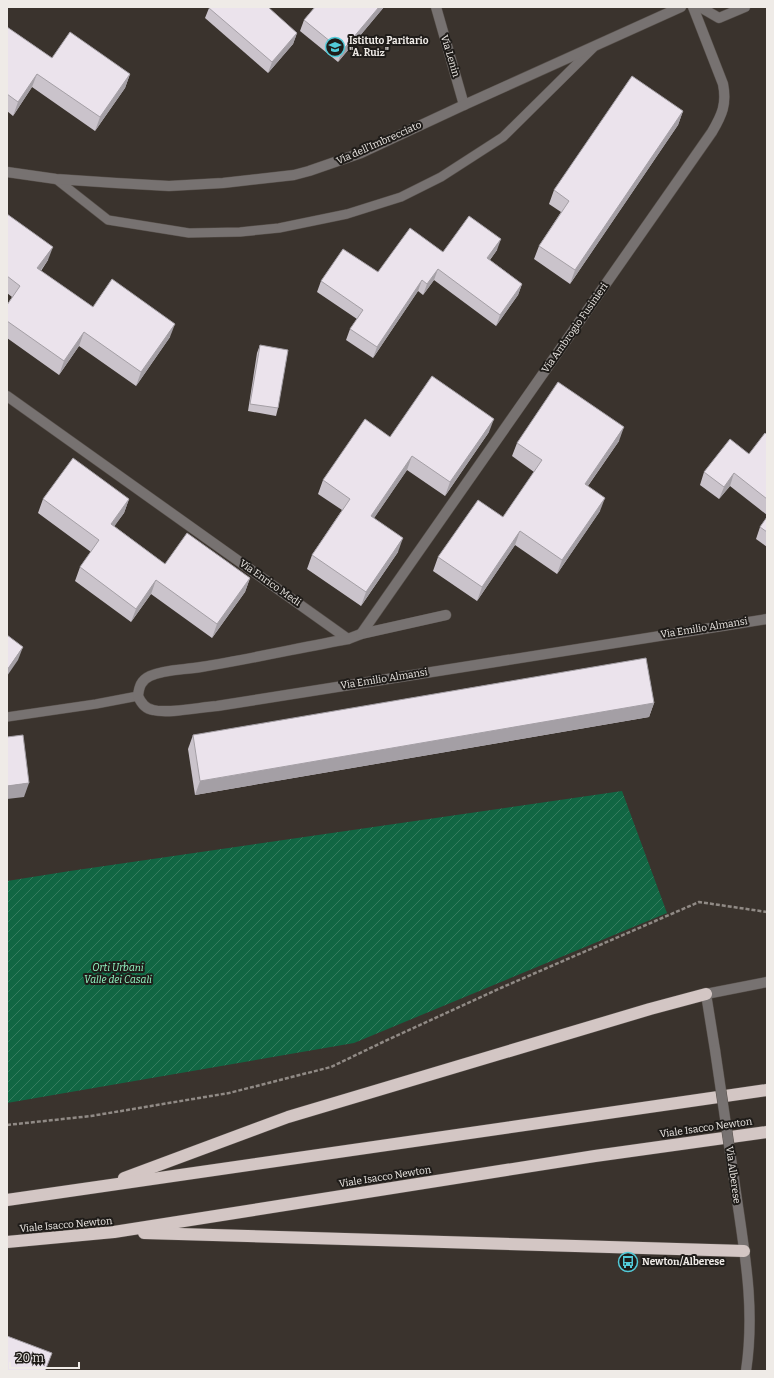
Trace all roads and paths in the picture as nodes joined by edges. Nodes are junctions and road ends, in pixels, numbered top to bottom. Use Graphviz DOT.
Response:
graph roads {
  1 [pos="436,7"];
  2 [pos="682,7"];
  3 [pos="694,7"];
  4 [pos="700,7"];
  5 [pos="745,7"];
  6 [pos="594,47"];
  7 [pos="464,105"];
  8 [pos="7,172"];
  9 [pos="56,179"];
  10 [pos="7,396"];
  11 [pos="446,615"];
  12 [pos="767,619"];
  13 [pos="361,634"];
  14 [pos="348,639"];
  15 [pos="138,696"];
  16 [pos="7,717"];
  17 [pos="767,912"];
  18 [pos="767,982"];
  19 [pos="706,994"];
  20 [pos="767,1090"];
  21 [pos="7,1125"];
  22 [pos="767,1132"];
  23 [pos="102,1186"];
  24 [pos="7,1200"];
  25 [pos="114,1232"];
  26 [pos="7,1242"];
  27 [pos="744,1251"];
  28 [pos="746,1371"];
  1 -- 7 [label="street, Via Lenin"];
  2 -- 6 [label="street, Via dell'Imbrecciato"];
  3 -- 13 [label="street, Via Ambrogio Fusinieri"];
  4 -- 5 [label="street"];
  6 -- 7 [label="street, Via dell'Imbrecciato"];
  6 -- 9 [label="lane"];
  7 -- 9 [label="street, Via dell'Imbrecciato"];
  8 -- 9 [label="street, Via dell'Imbrecciato"];
  10 -- 14 [label="street, Via Enrico Medi"];
  11 -- 13 [label="street"];
  12 -- 15 [label="street, Via Emilio Almansi"];
  13 -- 14 [label="street"];
  14 -- 15 [label="street"];
  15 -- 16 [label="lane"];
  17 -- 21 [label="path"];
  18 -- 19 [label="street"];
  19 -- 23 [label="highway"];
  19 -- 27 [label="street, Via Alberese, bridge"];
  20 -- 23 [label="highway"];
  22 -- 25 [label="highway, Viale Isacco Newton"];
  23 -- 24 [label="highway"];
  25 -- 26 [label="highway, Viale Isacco Newton"];
  25 -- 27 [label="highway"];
  27 -- 28 [label="street, Via Alberese"];
}
